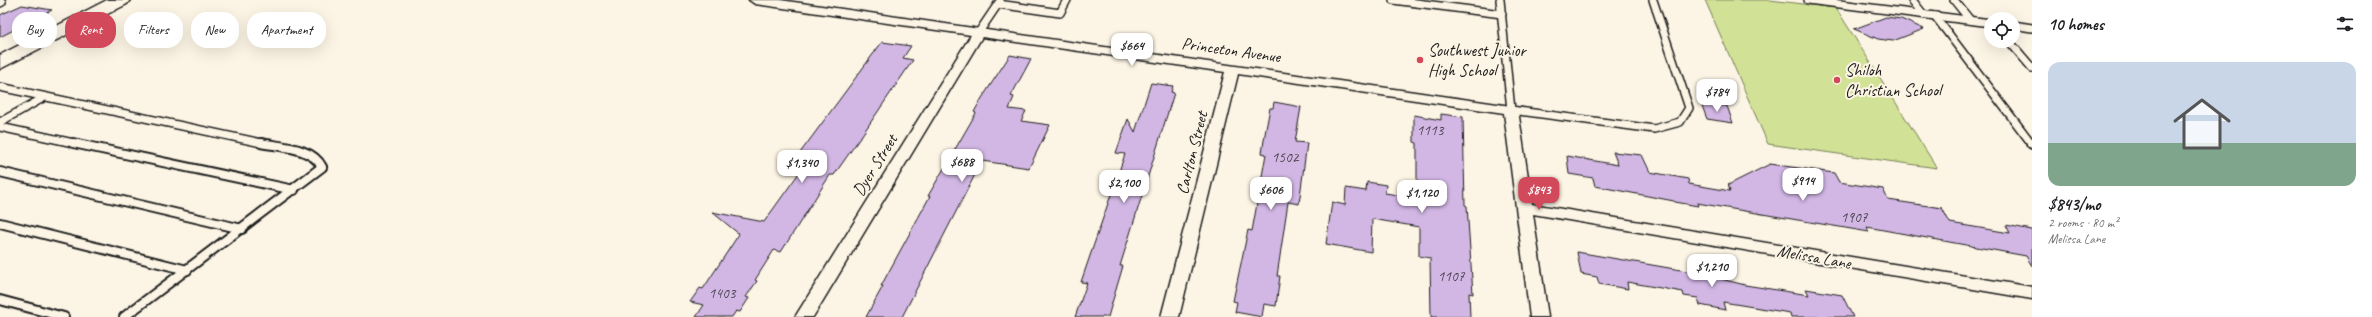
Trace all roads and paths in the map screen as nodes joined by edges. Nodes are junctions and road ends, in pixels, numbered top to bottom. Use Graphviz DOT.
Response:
graph roads {
  1 [pos="121,0"];
  2 [pos="755,0"];
  3 [pos="1066,0"];
  4 [pos="1393,0"];
  5 [pos="1500,0"];
  6 [pos="1653,0"];
  7 [pos="1808,0"];
  8 [pos="1868,0"];
  9 [pos="1912,0"];
  10 [pos="1954,0"];
  11 [pos="1828,1"];
  12 [pos="999,2"];
  13 [pos="1872,8"];
  14 [pos="1502,14"];
  15 [pos="1922,14"];
  16 [pos="1936,16"];
  17 [pos="1970,20"];
  18 [pos="1984,22"];
  19 [pos="2020,26"];
  20 [pos="2032,28"];
  21 [pos="979,32"];
  22 [pos="2015,48"];
  23 [pos="0,63"];
  24 [pos="1233,68"];
  25 [pos="2032,68"];
  26 [pos="0,87"];
  27 [pos="45,97"];
  28 [pos="1511,110"];
  29 [pos="0,122"];
  30 [pos="0,127"];
  31 [pos="2032,144"];
  32 [pos="0,172"];
  33 [pos="294,190"];
  34 [pos="1525,208"];
  35 [pos="0,223"];
  36 [pos="242,228"];
  37 [pos="187,270"];
  38 [pos="2032,294"];
  39 [pos="0,300"];
  40 [pos="64,317"];
  41 [pos="124,317"];
  42 [pos="804,317"];
  43 [pos="1170,317"];
  44 [pos="1539,317"];
  1 -- 23 [label="street"];
  2 -- 21 [label="street, Princeton Avenue"];
  3 -- 12 [label="lane"];
  4 -- 14 [label="lane"];
  5 -- 14 [label="lane"];
  6 -- 28 [label="lane"];
  7 -- 11 [label="lane"];
  8 -- 13 [label="lane"];
  9 -- 15 [label="lane"];
  10 -- 17 [label="lane"];
  11 -- 13 [label="lane"];
  12 -- 21 [label="lane"];
  13 -- 15 [label="lane"];
  14 -- 28 [label="lane"];
  15 -- 16 [label="lane"];
  16 -- 17 [label="lane"];
  16 -- 31 [label="lane"];
  17 -- 18 [label="lane"];
  19 -- 20 [label="lane"];
  21 -- 24 [label="street, Princeton Avenue"];
  21 -- 42 [label="street, Dyer Street"];
  22 -- 25 [label="lane"];
  24 -- 28 [label="street, Princeton Avenue"];
  24 -- 43 [label="street, Carlton Street"];
  26 -- 27 [label="lane"];
  27 -- 29 [label="lane"];
  27 -- 33 [label="lane"];
  28 -- 34 [label="street"];
  30 -- 33 [label="lane"];
  32 -- 36 [label="lane"];
  33 -- 36 [label="lane"];
  34 -- 38 [label="street, Melissa Lane"];
  34 -- 44 [label="street"];
  35 -- 37 [label="lane"];
  36 -- 37 [label="lane"];
  37 -- 41 [label="lane"];
  39 -- 40 [label="lane"];
}
